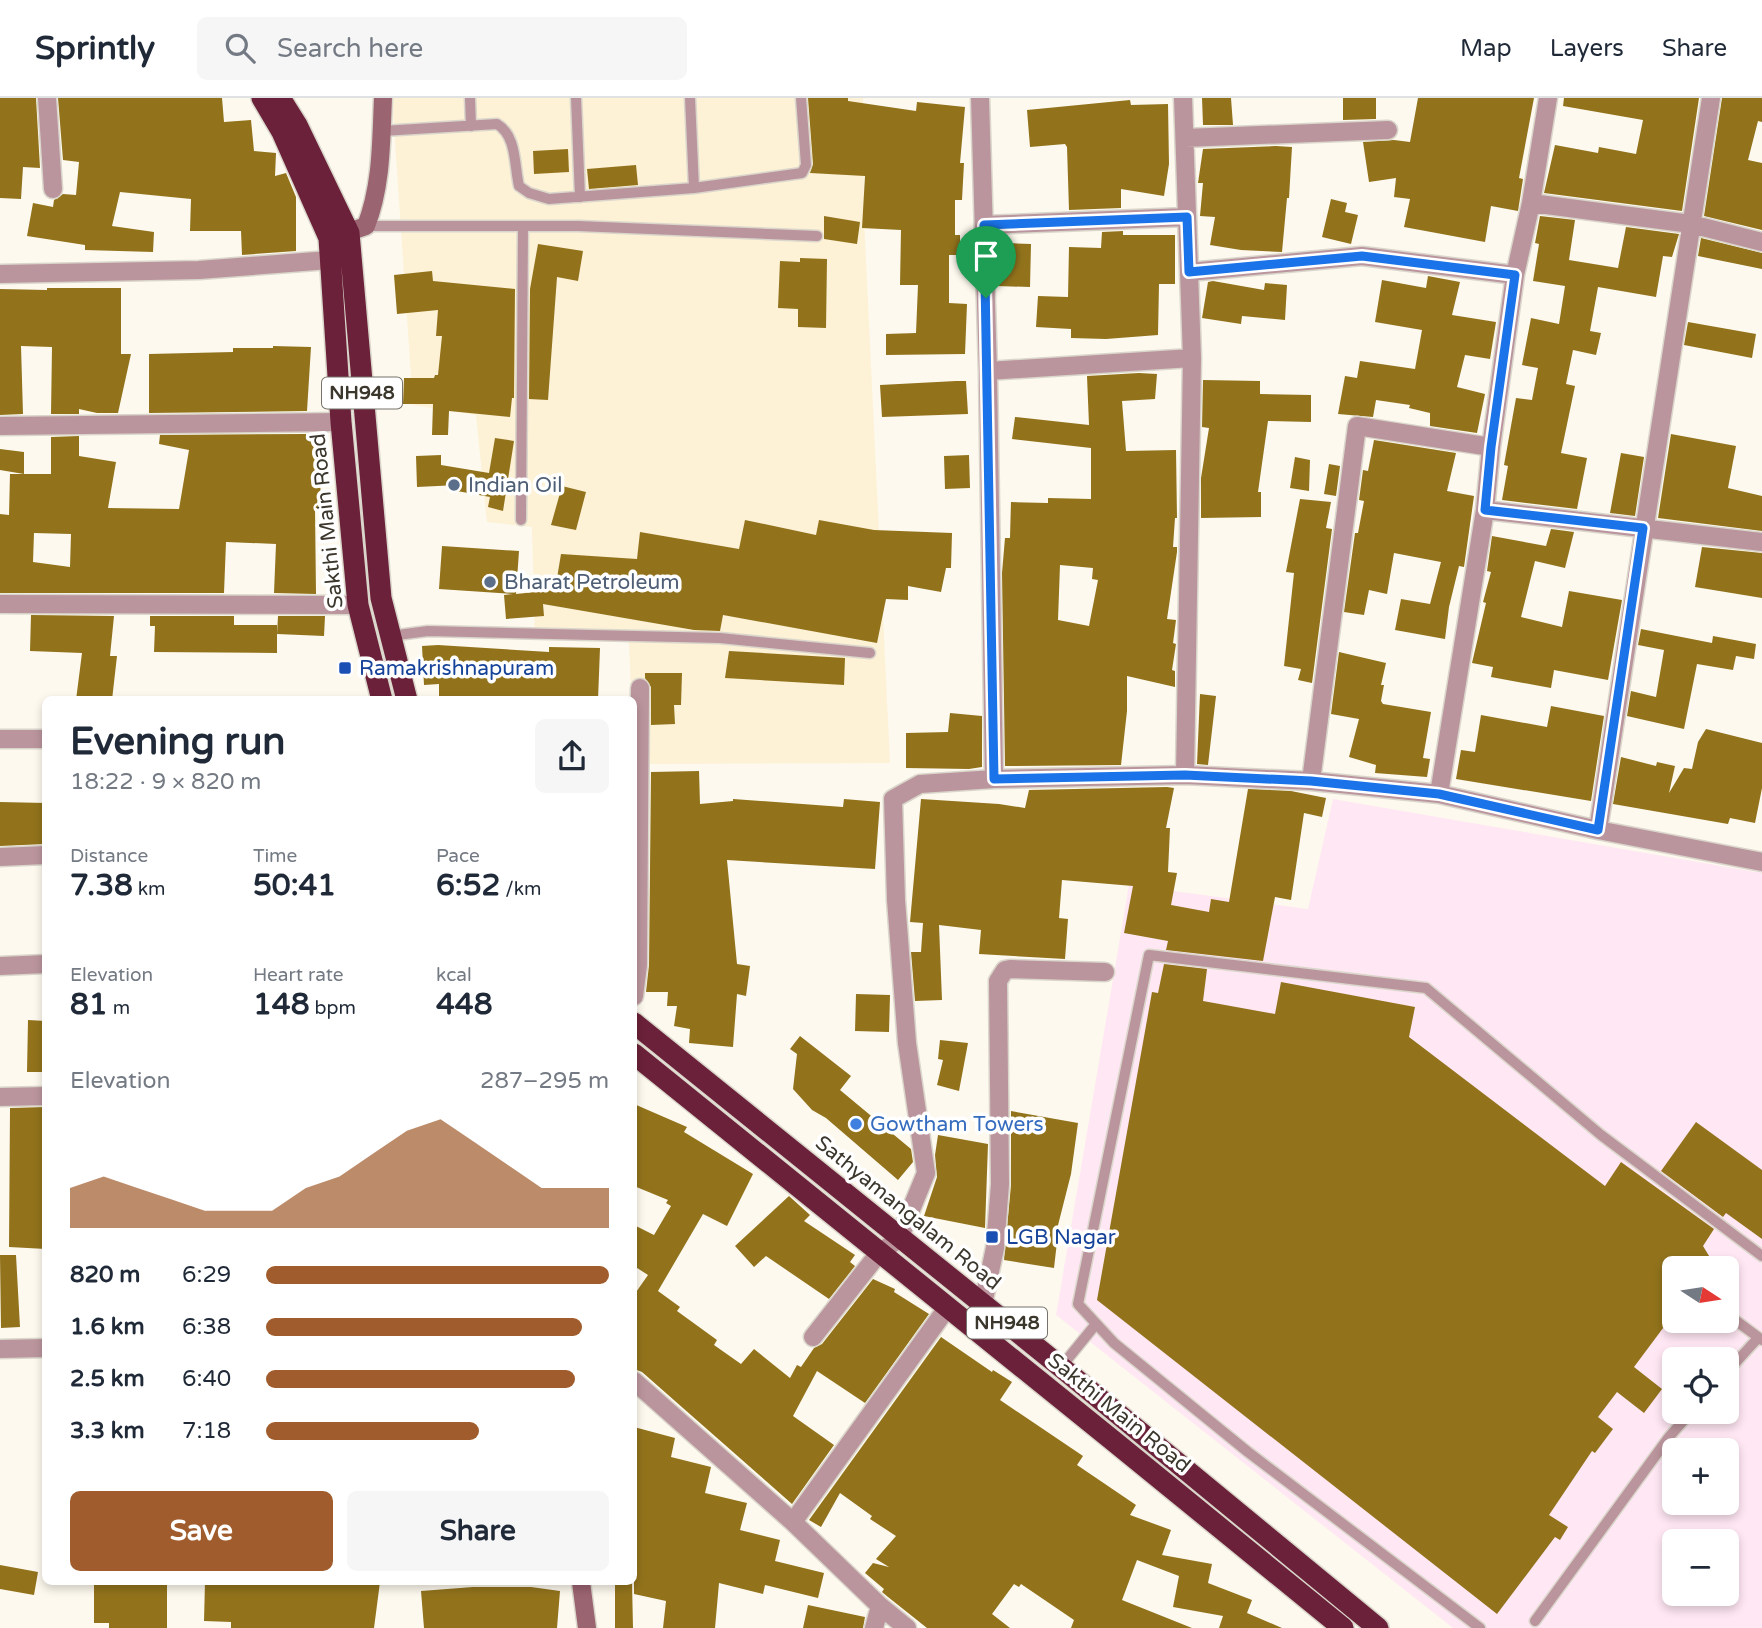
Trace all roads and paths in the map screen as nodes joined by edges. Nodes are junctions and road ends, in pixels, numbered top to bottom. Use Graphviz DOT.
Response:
graph roads {
  1 [pos="47,98"];
  2 [pos="262,98"];
  3 [pos="280,98"];
  4 [pos="383,98"];
  5 [pos="470,98"];
  6 [pos="576,98"];
  7 [pos="690,98"];
  8 [pos="802,98"];
  9 [pos="980,98"];
  10 [pos="1183,98"];
  11 [pos="1548,98"];
  12 [pos="1712,98"];
  13 [pos="471,125"];
  14 [pos="1388,130"];
  15 [pos="382,131"];
  16 [pos="1185,138"];
  17 [pos="694,188"];
  18 [pos="53,189"];
  19 [pos="580,197"];
  20 [pos="1531,202"];
  21 [pos="1187,217"];
  22 [pos="1691,223"];
  23 [pos="984,225"];
  24 [pos="523,226"];
  25 [pos="348,232"];
  26 [pos="817,236"];
  27 [pos="1762,242"];
  28 [pos="342,259"];
  29 [pos="1189,272"];
  30 [pos="0,274"];
  31 [pos="1515,275"];
  32 [pos="1192,358"];
  33 [pos="988,371"];
  34 [pos="341,422"];
  35 [pos="0,426"];
  36 [pos="1491,447"];
  37 [pos="1485,510"];
  38 [pos="521,520"];
  39 [pos="1643,528"];
  40 [pos="1762,542"];
  41 [pos="0,604"];
  42 [pos="358,605"];
  43 [pos="390,636"];
  44 [pos="870,653"];
  45 [pos="640,688"];
  46 [pos="381,696"];
  47 [pos="406,696"];
  48 [pos="0,739"];
  49 [pos="42,739"];
  50 [pos="1185,775"];
  51 [pos="994,779"];
  52 [pos="1311,781"];
  53 [pos="1439,794"];
  54 [pos="1598,830"];
  55 [pos="42,855"];
  56 [pos="0,857"];
  57 [pos="1762,862"];
  58 [pos="42,964"];
  59 [pos="0,966"];
  60 [pos="1105,972"];
  61 [pos="637,973"];
  62 [pos="637,1025"];
  63 [pos="637,1056"];
  64 [pos="42,1096"];
  65 [pos="0,1097"];
  66 [pos="899,1239"];
  67 [pos="879,1253"];
  68 [pos="1762,1256"];
  69 [pos="984,1304"];
  70 [pos="947,1308"];
  71 [pos="1096,1324"];
  72 [pos="1740,1324"];
  73 [pos="813,1337"];
  74 [pos="1760,1339"];
  75 [pos="42,1348"];
  76 [pos="0,1349"];
  77 [pos="1739,1360"];
  78 [pos="1061,1367"];
  79 [pos="637,1384"];
  80 [pos="1680,1424"];
  81 [pos="793,1522"];
  82 [pos="581,1585"];
  83 [pos="880,1606"];
  84 [pos="1535,1620"];
  85 [pos="587,1628"];
  86 [pos="874,1628"];
  87 [pos="907,1628"];
  88 [pos="1343,1628"];
  89 [pos="1378,1628"];
  90 [pos="1480,1628"];
  1 -- 18 [label="street"];
  2 -- 25 [label="highway, NH948"];
  3 -- 25 [label="highway, NH948"];
  4 -- 15 [label="street"];
  5 -- 13 [label="lane"];
  6 -- 19 [label="lane"];
  7 -- 17 [label="lane"];
  8 -- 17 [label="lane"];
  9 -- 23 [label="street"];
  10 -- 16 [label="street"];
  11 -- 20 [label="street"];
  12 -- 22 [label="street"];
  13 -- 15 [label="lane"];
  13 -- 19 [label="lane"];
  14 -- 16 [label="street"];
  15 -- 25 [label="street"];
  16 -- 21 [label="street"];
  17 -- 19 [label="lane"];
  20 -- 22 [label="street"];
  20 -- 31 [label="street"];
  21 -- 23 [label="street"];
  21 -- 29 [label="street"];
  22 -- 27 [label="street"];
  22 -- 39 [label="street"];
  23 -- 33 [label="street"];
  24 -- 25 [label="lane"];
  24 -- 26 [label="lane"];
  24 -- 38 [label="lane"];
  25 -- 28 [label="highway, NH948"];
  28 -- 30 [label="street"];
  28 -- 34 [label="highway, Sakthi Main Road / NH948"];
  28 -- 43 [label="highway, NH948"];
  29 -- 31 [label="street"];
  29 -- 32 [label="street"];
  31 -- 36 [label="street"];
  32 -- 33 [label="street"];
  32 -- 50 [label="street"];
  33 -- 51 [label="street"];
  34 -- 35 [label="street"];
  34 -- 42 [label="highway, Sakthi Main Road / NH948"];
  36 -- 37 [label="street"];
  36 -- 52 [label="street"];
  37 -- 39 [label="street"];
  37 -- 53 [label="street"];
  39 -- 40 [label="street"];
  39 -- 54 [label="street"];
  41 -- 42 [label="street"];
  42 -- 46 [label="highway, Sakthi Main Road / NH948"];
  43 -- 44 [label="lane"];
  43 -- 47 [label="highway, NH948"];
  45 -- 61 [label="street"];
  48 -- 49 [label="street"];
  50 -- 51 [label="street"];
  50 -- 52 [label="street"];
  51 -- 66 [label="street"];
  52 -- 53 [label="street"];
  53 -- 54 [label="street"];
  54 -- 57 [label="street"];
  55 -- 56 [label="street"];
  58 -- 59 [label="street"];
  60 -- 69 [label="street"];
  62 -- 66 [label="highway, Sathyamangalam Road / NH948"];
  63 -- 67 [label="highway, Sakthi Main Road / NH948"];
  64 -- 65 [label="street"];
  66 -- 67 [label="street"];
  66 -- 69 [label="highway, Sathyamangalam Road / NH948"];
  67 -- 70 [label="highway, Sakthi Main Road / NH948"];
  67 -- 73 [label="street"];
  68 -- 71 [label="lane"];
  69 -- 78 [label="highway, Sathyamangalam Road / NH948"];
  70 -- 81 [label="street"];
  70 -- 88 [label="highway, Sakthi Main Road / NH948"];
  71 -- 78 [label="lane"];
  71 -- 90 [label="lane"];
  72 -- 74 [label="lane"];
  74 -- 77 [label="lane"];
  75 -- 76 [label="street"];
  78 -- 89 [label="highway, Sathyamangalam Road / NH948"];
  79 -- 81 [label="street"];
  80 -- 84 [label="lane"];
  81 -- 83 [label="street"];
  82 -- 85 [label="street"];
  83 -- 86 [label="street"];
  83 -- 87 [label="street"];
}
